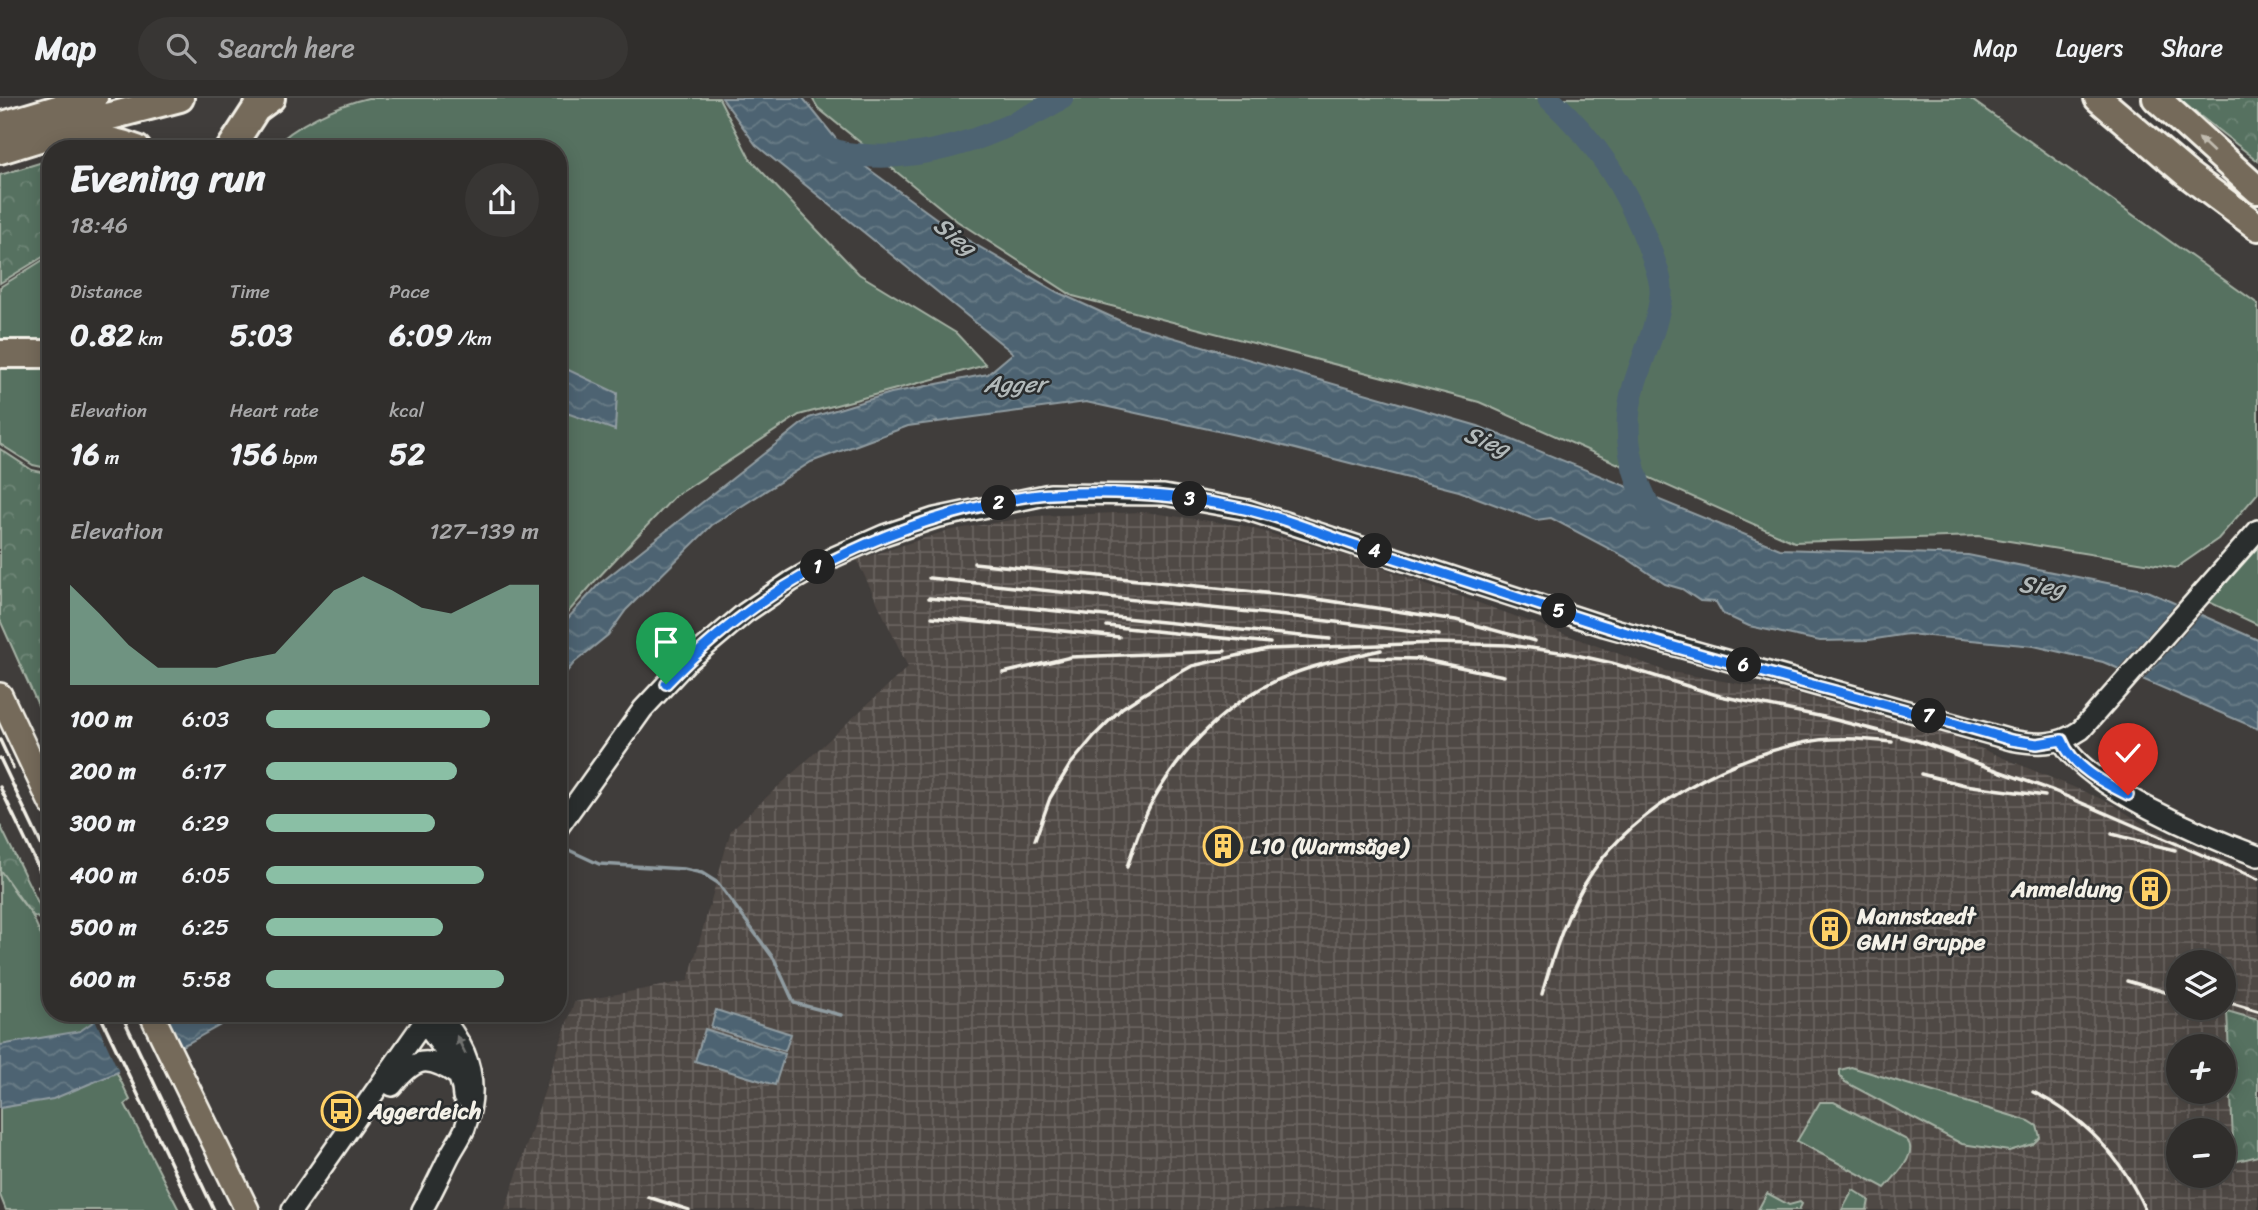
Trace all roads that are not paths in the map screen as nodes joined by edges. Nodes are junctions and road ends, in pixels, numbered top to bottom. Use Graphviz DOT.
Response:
graph roads {
  1 [pos="60,98"];
  2 [pos="94,98"];
  3 [pos="180,98"];
  4 [pos="271,98"];
  5 [pos="2098,98"];
  6 [pos="2123,98"];
  7 [pos="2156,98"];
  8 [pos="1,138"];
  9 [pos="102,140"];
  10 [pos="236,140"];
  11 [pos="2258,190"];
  12 [pos="2258,221"];
  13 [pos="2258,228"];
  14 [pos="0,347"];
  15 [pos="42,347"];
  16 [pos="0,354"];
  17 [pos="42,354"];
  18 [pos="2258,530"];
  19 [pos="0,695"];
  20 [pos="2062,740"];
  21 [pos="42,784"];
  22 [pos="567,815"];
  23 [pos="2258,856"];
  24 [pos="155,1022"];
  25 [pos="426,1022"];
  26 [pos="432,1022"];
  27 [pos="440,1022"];
  28 [pos="459,1076"];
  29 [pos="362,1111"];
  30 [pos="450,1155"];
  31 [pos="247,1210"];
  32 [pos="292,1210"];
  33 [pos="422,1210"];
  1 -- 8 [label="highway"];
  2 -- 8 [label="highway"];
  3 -- 8 [label="highway"];
  4 -- 10 [label="highway"];
  5 -- 13 [label="highway"];
  6 -- 12 [label="highway"];
  11 -- 7 [label="highway, one-way"];
  8 -- 9 [label="highway"];
  14 -- 15 [label="highway"];
  16 -- 17 [label="highway"];
  18 -- 20 [label="street"];
  19 -- 21 [label="main road"];
  20 -- 22 [label="street"];
  20 -- 23 [label="street"];
  24 -- 31 [label="main road"];
  25 -- 29 [label="street"];
  26 -- 28 [label="street"];
  30 -- 27 [label="street, one-way"];
  28 -- 29 [label="street"];
  28 -- 30 [label="street"];
  29 -- 32 [label="street"];
  30 -- 33 [label="street"];
}
